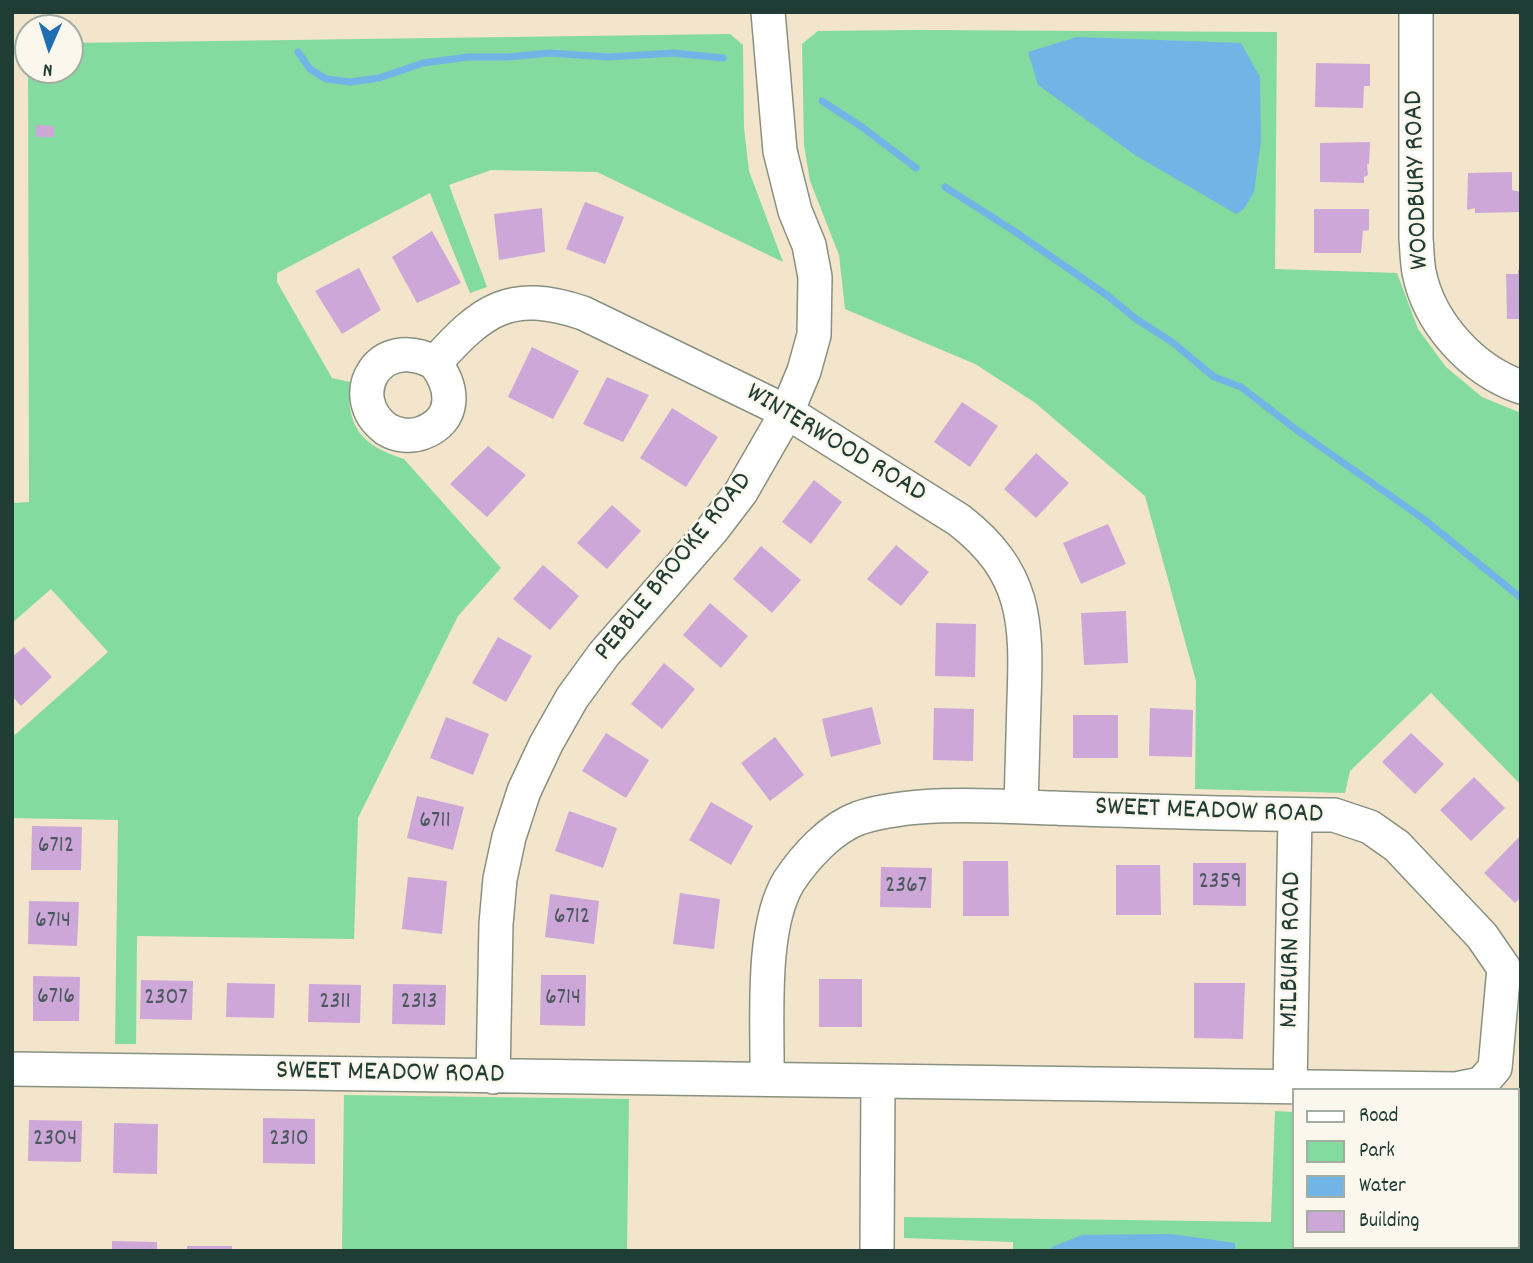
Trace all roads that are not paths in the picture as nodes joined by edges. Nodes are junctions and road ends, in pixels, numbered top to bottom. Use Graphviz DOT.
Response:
graph roads {
  1 [pos="768,12"];
  2 [pos="1416,12"];
  3 [pos="435,363"];
  4 [pos="1521,387"];
  5 [pos="787,412"];
  6 [pos="1021,807"];
  7 [pos="1295,815"];
  8 [pos="12,1069"];
  9 [pos="494,1077"];
  10 [pos="767,1079"];
  11 [pos="878,1082"];
  12 [pos="1290,1086"];
  13 [pos="1400,1088"];
  14 [pos="1460,1088"];
  15 [pos="877,1251"];
  1 -- 5 [label="street, PEBBLE BROOKE ROAD"];
  2 -- 4 [label="street, WOODBURY ROAD"];
  3 -- 5 [label="street, WINTERWOOD ROAD"];
  5 -- 6 [label="street, WINTERWOOD ROAD"];
  5 -- 9 [label="street, PEBBLE BROOKE ROAD"];
  6 -- 7 [label="street, SWEET MEADOW ROAD"];
  6 -- 10 [label="street, SWEET MEADOW ROAD"];
  7 -- 12 [label="street, MILBURN ROAD"];
  7 -- 14 [label="street, SWEET MEADOW ROAD"];
  8 -- 9 [label="street, SWEET MEADOW ROAD"];
  9 -- 10 [label="street, SWEET MEADOW ROAD"];
  10 -- 11 [label="street, SWEET MEADOW ROAD"];
  11 -- 12 [label="street, SWEET MEADOW ROAD"];
  11 -- 15 [label="street"];
  12 -- 13 [label="street, SWEET MEADOW ROAD"];
}
